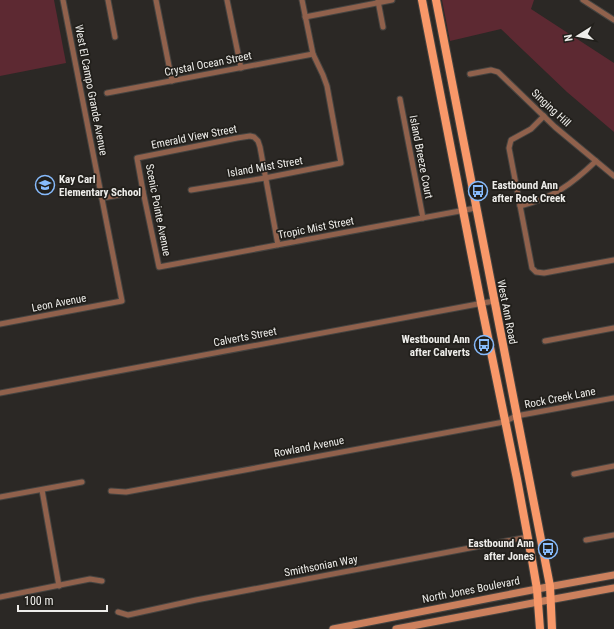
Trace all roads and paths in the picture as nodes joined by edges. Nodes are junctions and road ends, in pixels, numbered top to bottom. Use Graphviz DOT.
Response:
graph roads {
  1 [pos="63,0"];
  2 [pos="108,0"];
  3 [pos="156,0"];
  4 [pos="228,0"];
  5 [pos="302,0"];
  6 [pos="392,0"];
  7 [pos="422,0"];
  8 [pos="436,0"];
  9 [pos="583,0"];
  10 [pos="378,1"];
  11 [pos="305,17"];
  12 [pos="614,20"];
  13 [pos="383,27"];
  14 [pos="115,37"];
  15 [pos="313,54"];
  16 [pos="241,68"];
  17 [pos="470,74"];
  18 [pos="172,81"];
  19 [pos="107,93"];
  20 [pos="400,99"];
  21 [pos="544,116"];
  22 [pos="137,158"];
  23 [pos="596,161"];
  24 [pos="614,176"];
  25 [pos="265,178"];
  26 [pos="191,190"];
  27 [pos="143,191"];
  28 [pos="102,198"];
  29 [pos="520,206"];
  30 [pos="476,208"];
  31 [pos="463,210"];
  32 [pos="423,218"];
  33 [pos="278,245"];
  34 [pos="614,260"];
  35 [pos="159,267"];
  36 [pos="122,301"];
  37 [pos="494,301"];
  38 [pos="481,303"];
  39 [pos="0,324"];
  40 [pos="614,328"];
  41 [pos="545,341"];
  42 [pos="0,393"];
  43 [pos="614,398"];
  44 [pos="510,419"];
  45 [pos="614,466"];
  46 [pos="574,474"];
  47 [pos="82,482"];
  48 [pos="42,490"];
  49 [pos="111,491"];
  50 [pos="0,497"];
  51 [pos="614,534"];
  52 [pos="528,537"];
  53 [pos="586,540"];
  54 [pos="614,575"];
  55 [pos="102,581"];
  56 [pos="59,586"];
  57 [pos="550,586"];
  58 [pos="614,588"];
  59 [pos="537,589"];
  60 [pos="0,597"];
  61 [pos="551,600"];
  62 [pos="538,602"];
  63 [pos="118,612"];
  64 [pos="421,627"];
  65 [pos="333,629"];
  66 [pos="396,629"];
  67 [pos="540,629"];
  68 [pos="552,629"];
  1 -- 28 [label="street, West El Campo Grande Avenue"];
  2 -- 14 [label="street"];
  3 -- 18 [label="street"];
  4 -- 16 [label="street"];
  5 -- 11 [label="street"];
  6 -- 10 [label="street"];
  7 -- 31 [label="main road, West Ann Road"];
  8 -- 30 [label="main road, West Ann Road"];
  9 -- 12 [label="street"];
  10 -- 11 [label="street"];
  10 -- 13 [label="street"];
  11 -- 15 [label="street"];
  15 -- 16 [label="street, Crystal Ocean Street"];
  15 -- 25 [label="street, Island Mist Street"];
  16 -- 18 [label="street, Crystal Ocean Street"];
  17 -- 21 [label="street, Singing Hill"];
  18 -- 19 [label="street, Crystal Ocean Street"];
  20 -- 32 [label="street, Island Breeze Court"];
  21 -- 23 [label="street, Singing Hill"];
  21 -- 29 [label="street"];
  22 -- 25 [label="street, Emerald View Street"];
  22 -- 27 [label="street, Scenic Pointe Avenue"];
  23 -- 24 [label="street, Singing Hill"];
  23 -- 29 [label="street"];
  25 -- 26 [label="street, Island Mist Street"];
  25 -- 33 [label="street"];
  27 -- 28 [label="street"];
  27 -- 35 [label="street, Scenic Pointe Avenue"];
  28 -- 36 [label="street, West El Campo Grande Avenue"];
  29 -- 34 [label="street"];
  30 -- 31 [label="street, Tropic Mist Street"];
  30 -- 37 [label="main road, West Ann Road"];
  31 -- 32 [label="street, Tropic Mist Street"];
  31 -- 38 [label="main road, West Ann Road"];
  32 -- 33 [label="street, Tropic Mist Street"];
  33 -- 35 [label="street, Tropic Mist Street"];
  36 -- 39 [label="street, Leon Avenue"];
  37 -- 38 [label="street, Calverts Street"];
  37 -- 44 [label="main road, West Ann Road"];
  38 -- 42 [label="street, Calverts Street"];
  38 -- 44 [label="main road, West Ann Road"];
  40 -- 41 [label="street"];
  43 -- 44 [label="street, Rock Creek Lane"];
  44 -- 49 [label="street, Rowland Avenue"];
  44 -- 52 [label="main road, West Ann Road"];
  44 -- 57 [label="main road, West Ann Road"];
  45 -- 46 [label="street"];
  47 -- 48 [label="street"];
  48 -- 50 [label="street"];
  48 -- 56 [label="street"];
  51 -- 53 [label="street"];
  52 -- 59 [label="main road, West Ann Road"];
  52 -- 63 [label="street, Smithsonian Way"];
  54 -- 57 [label="main road, North Jones Boulevard"];
  55 -- 56 [label="street"];
  56 -- 60 [label="street"];
  57 -- 59 [label="main road, North Jones Boulevard"];
  57 -- 61 [label="main road, West Ann Road"];
  58 -- 61 [label="main road"];
  59 -- 62 [label="main road, West Ann Road"];
  59 -- 65 [label="main road, North Jones Boulevard"];
  61 -- 62 [label="main road"];
  61 -- 68 [label="main road, West Ann Road"];
  62 -- 64 [label="main road"];
  62 -- 67 [label="main road, West Ann Road"];
  64 -- 66 [label="main road"];
}
